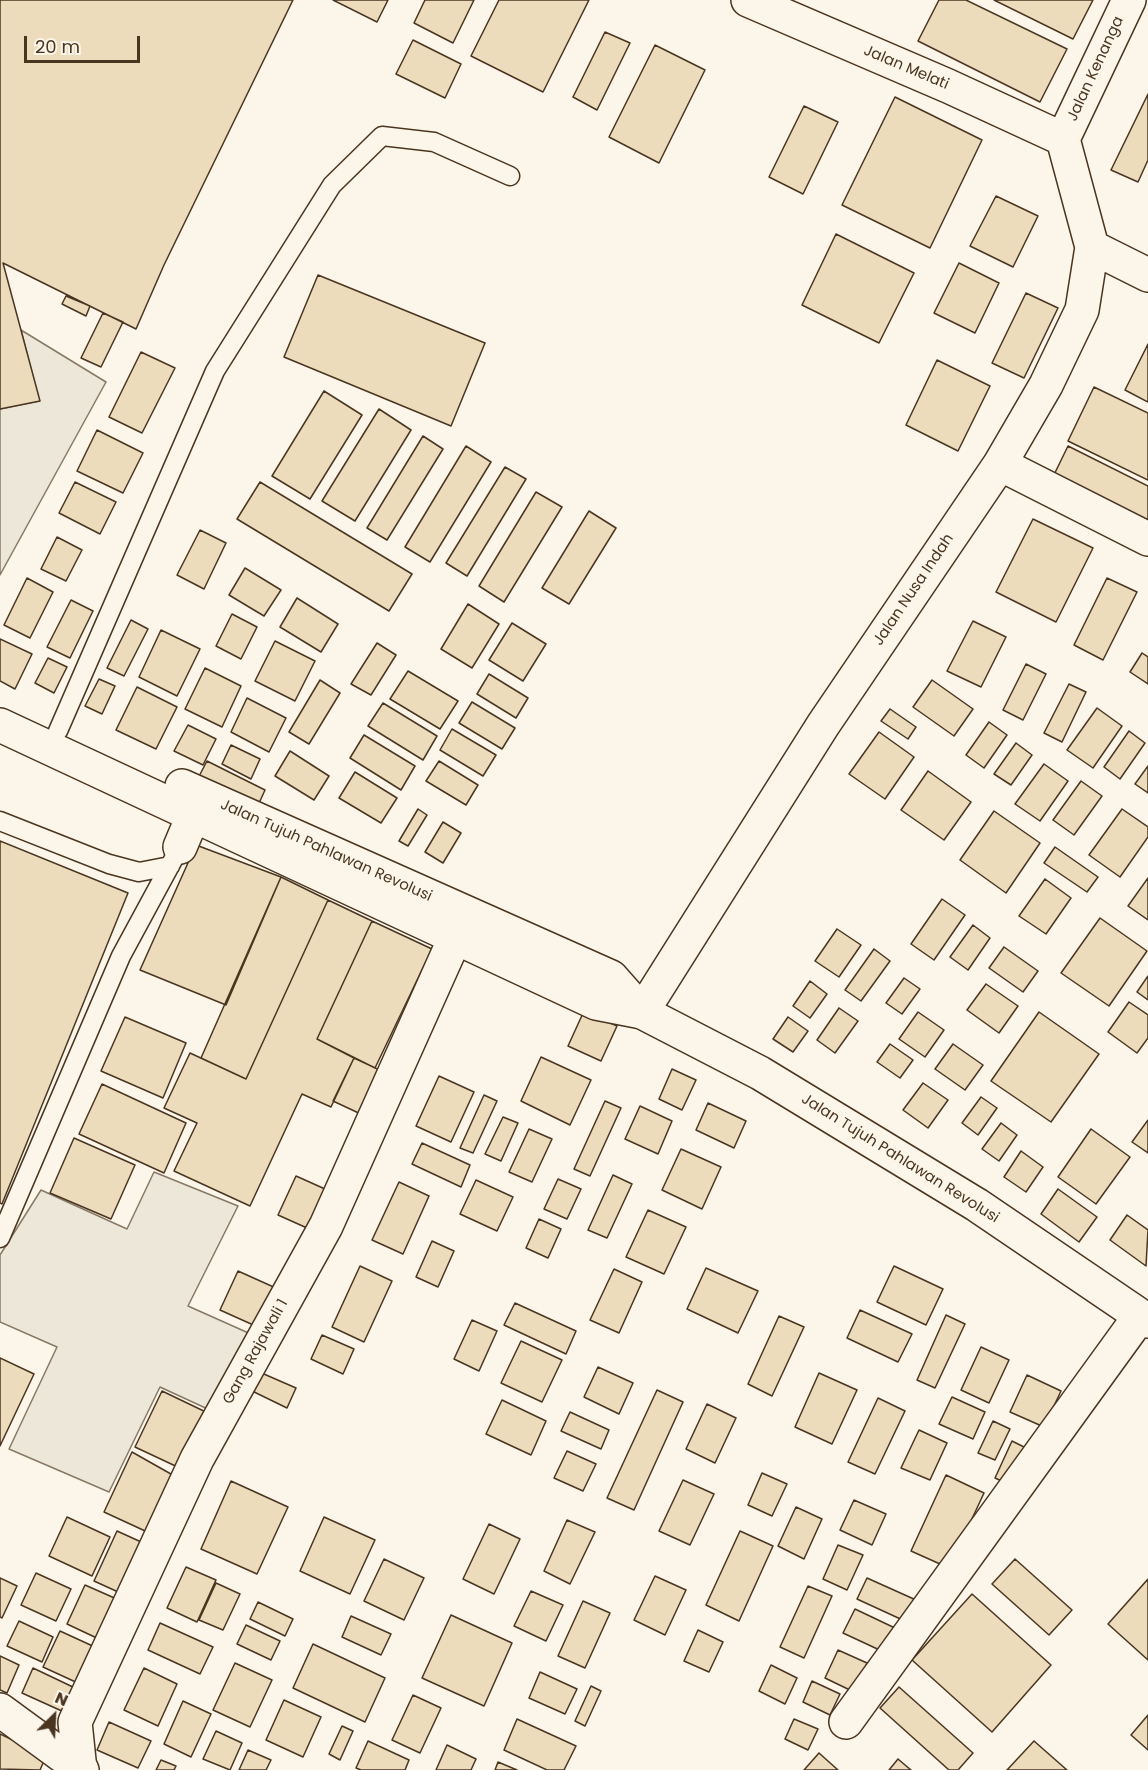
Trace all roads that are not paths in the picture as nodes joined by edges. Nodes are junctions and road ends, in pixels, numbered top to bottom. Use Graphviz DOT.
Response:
graph roads {
  1 [pos="748,0"];
  2 [pos="1129,0"];
  3 [pos="1063,139"];
  4 [pos="510,176"];
  5 [pos="1092,247"];
  6 [pos="1148,275"];
  7 [pos="1000,464"];
  8 [pos="1148,539"];
  9 [pos="0,704"];
  10 [pos="0,725"];
  11 [pos="58,732"];
  12 [pos="193,816"];
  13 [pos="0,821"];
  14 [pos="175,856"];
  15 [pos="455,938"];
  16 [pos="642,1012"];
  17 [pos="1,1233"];
  18 [pos="1144,1319"];
  19 [pos="0,1710"];
  20 [pos="846,1722"];
  21 [pos="80,1770"];
  1 -- 3 [label="street, Jalan Melati"];
  2 -- 3 [label="street, Jalan Kenanga"];
  3 -- 5 [label="street, Jalan Nusa Indah"];
  4 -- 11 [label="lane"];
  5 -- 6 [label="street"];
  5 -- 7 [label="street, Jalan Nusa Indah"];
  7 -- 8 [label="street"];
  7 -- 16 [label="street, Jalan Nusa Indah"];
  9 -- 11 [label="street, Jalan Tujuh Pahlawan Revolusi"];
  10 -- 12 [label="street, Jalan Tujuh Pahlawan Revolusi"];
  11 -- 16 [label="street, Jalan Tujuh Pahlawan Revolusi"];
  12 -- 14 [label="street"];
  12 -- 15 [label="street, Jalan Tujuh Pahlawan Revolusi"];
  13 -- 14 [label="lane"];
  14 -- 17 [label="lane"];
  15 -- 16 [label="street, Jalan Tujuh Pahlawan Revolusi"];
  15 -- 21 [label="street, Gang Rajawali 1"];
  16 -- 18 [label="street, Jalan Tujuh Pahlawan Revolusi"];
  18 -- 20 [label="street"];
  19 -- 21 [label="street"];
}
